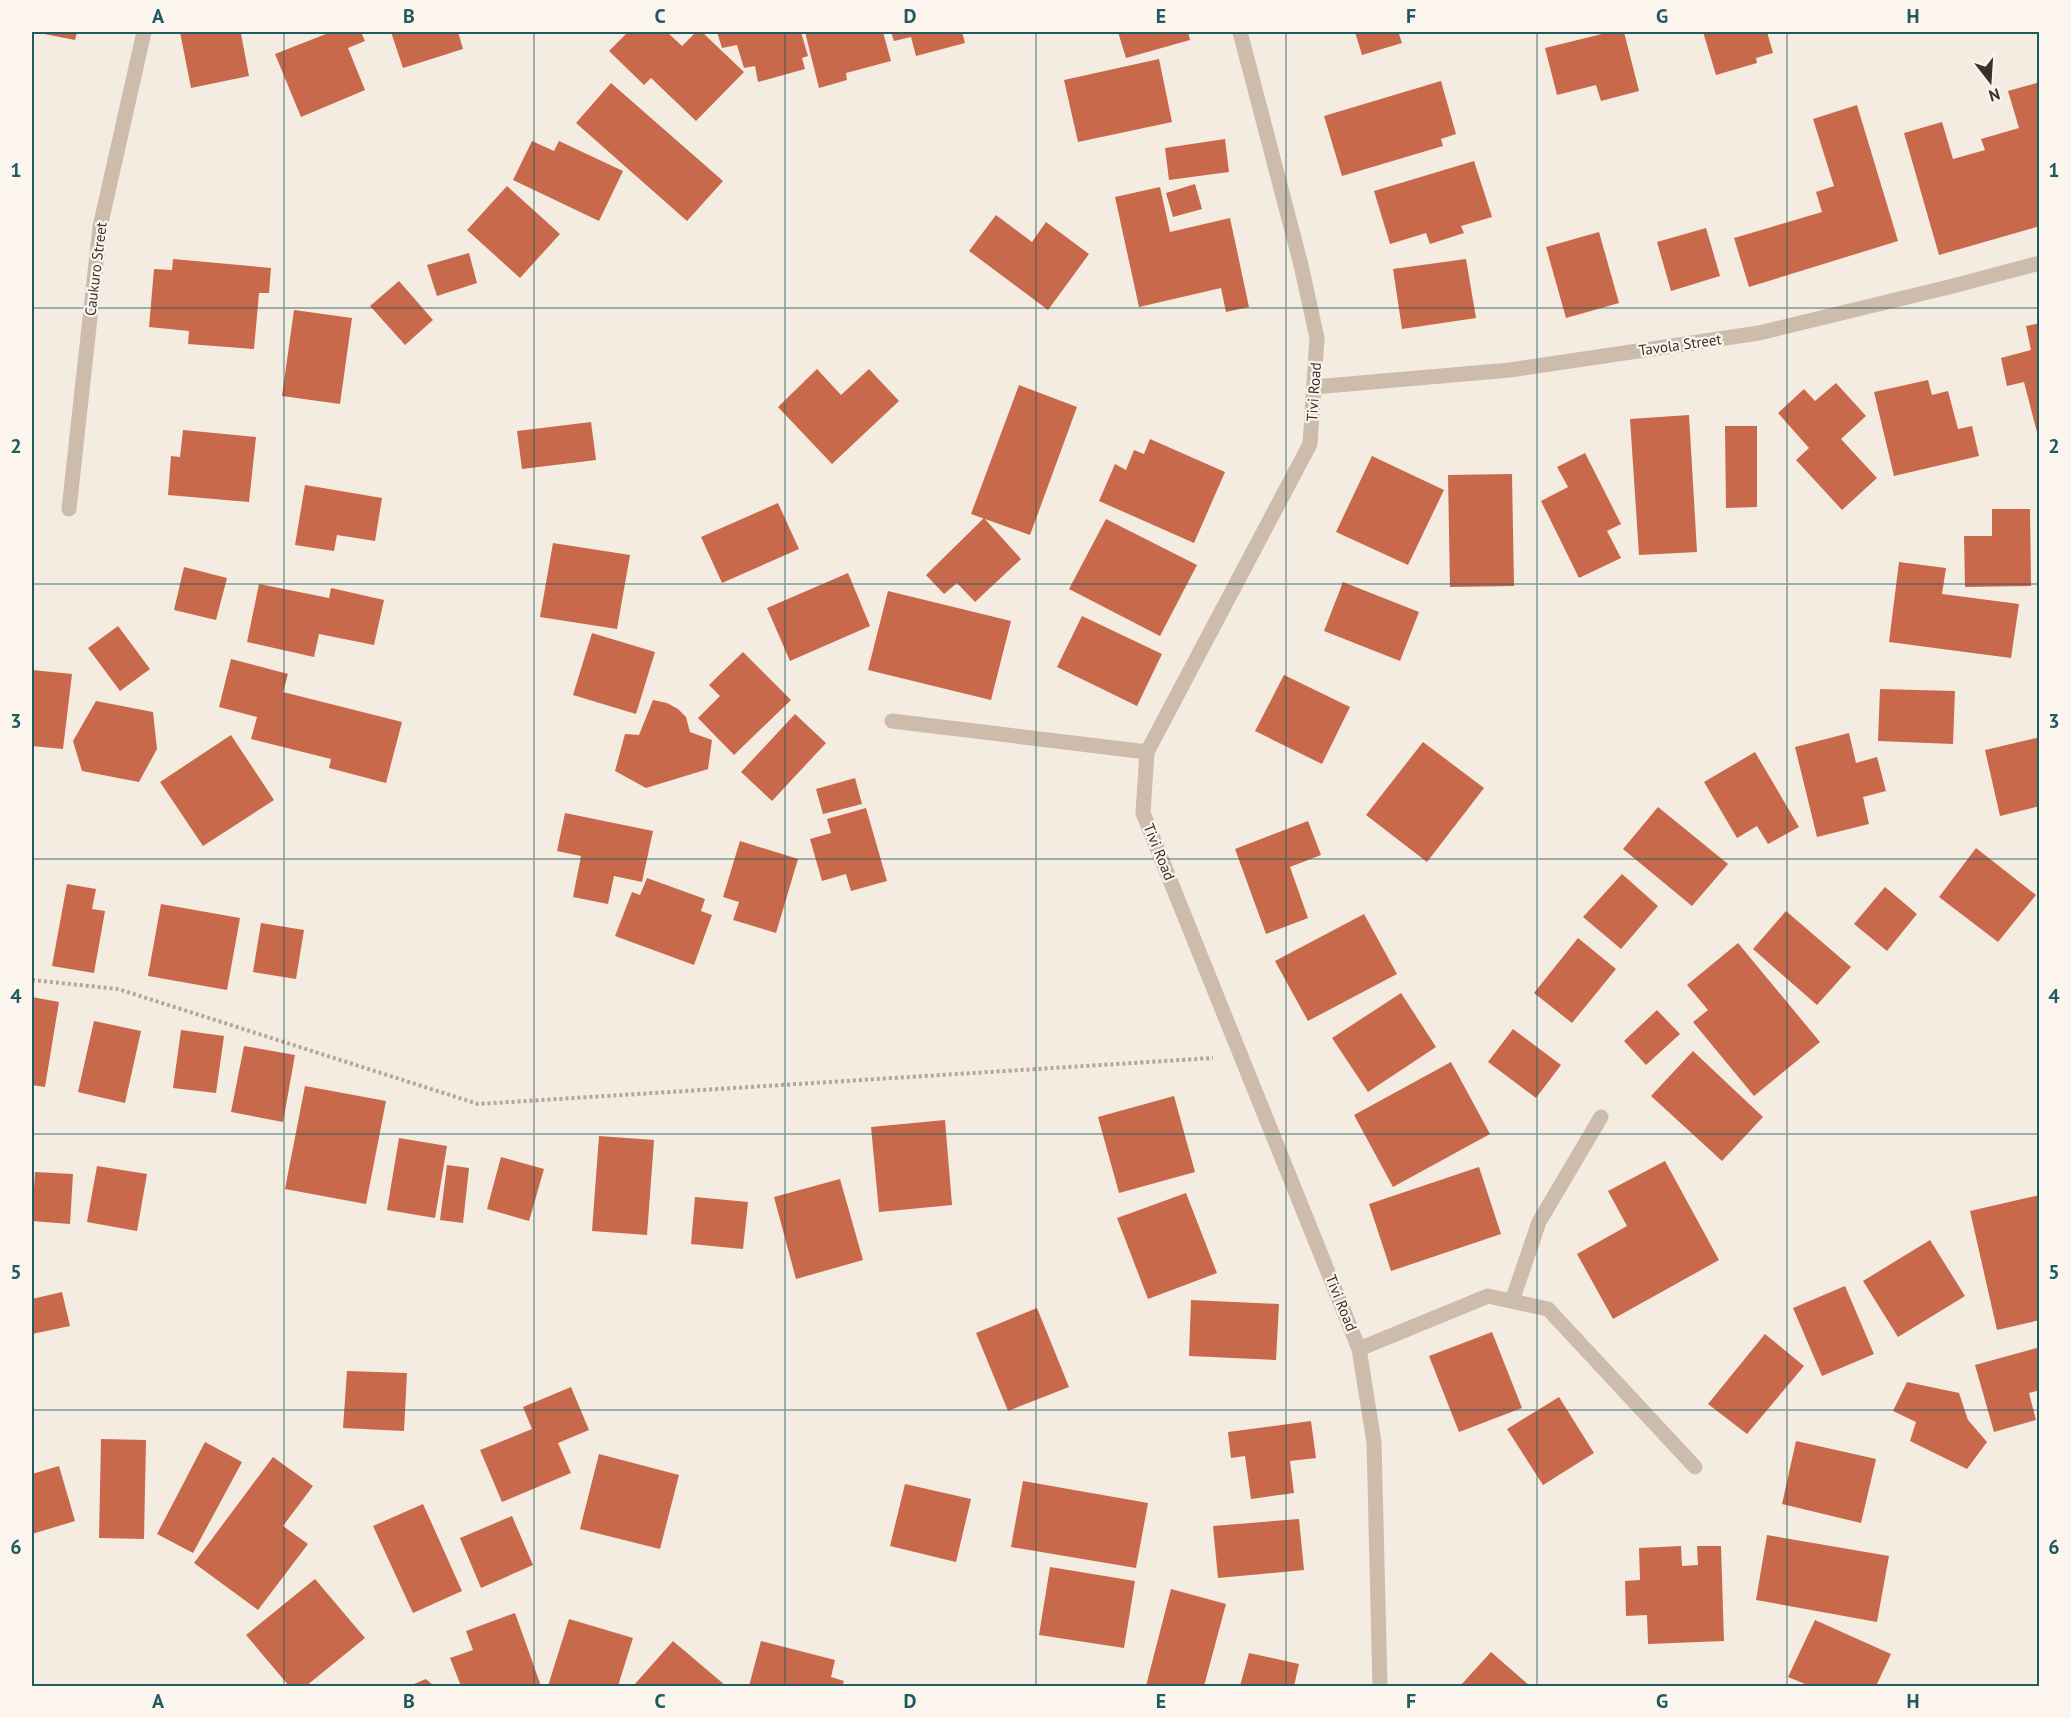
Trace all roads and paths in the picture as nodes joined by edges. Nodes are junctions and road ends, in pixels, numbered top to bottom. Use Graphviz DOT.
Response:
graph roads {
  1 [pos="144,32"];
  2 [pos="1240,32"];
  3 [pos="2040,263"];
  4 [pos="1314,387"];
  5 [pos="69,509"];
  6 [pos="892,721"];
  7 [pos="1147,752"];
  8 [pos="32,980"];
  9 [pos="1241,1056"];
  10 [pos="1601,1117"];
  11 [pos="1512,1301"];
  12 [pos="1359,1350"];
  13 [pos="1695,1467"];
  14 [pos="1380,1686"];
  1 -- 5 [label="street, Caukuro Street"];
  2 -- 4 [label="street, Tivi Road"];
  3 -- 4 [label="street, Tavola Street"];
  4 -- 7 [label="street, Tivi Road"];
  6 -- 7 [label="street"];
  7 -- 9 [label="street, Tivi Road"];
  8 -- 9 [label="path"];
  9 -- 12 [label="street, Tivi Road"];
  10 -- 11 [label="street"];
  11 -- 12 [label="street"];
  11 -- 13 [label="street"];
  12 -- 14 [label="street, Tivi Road"];
}
